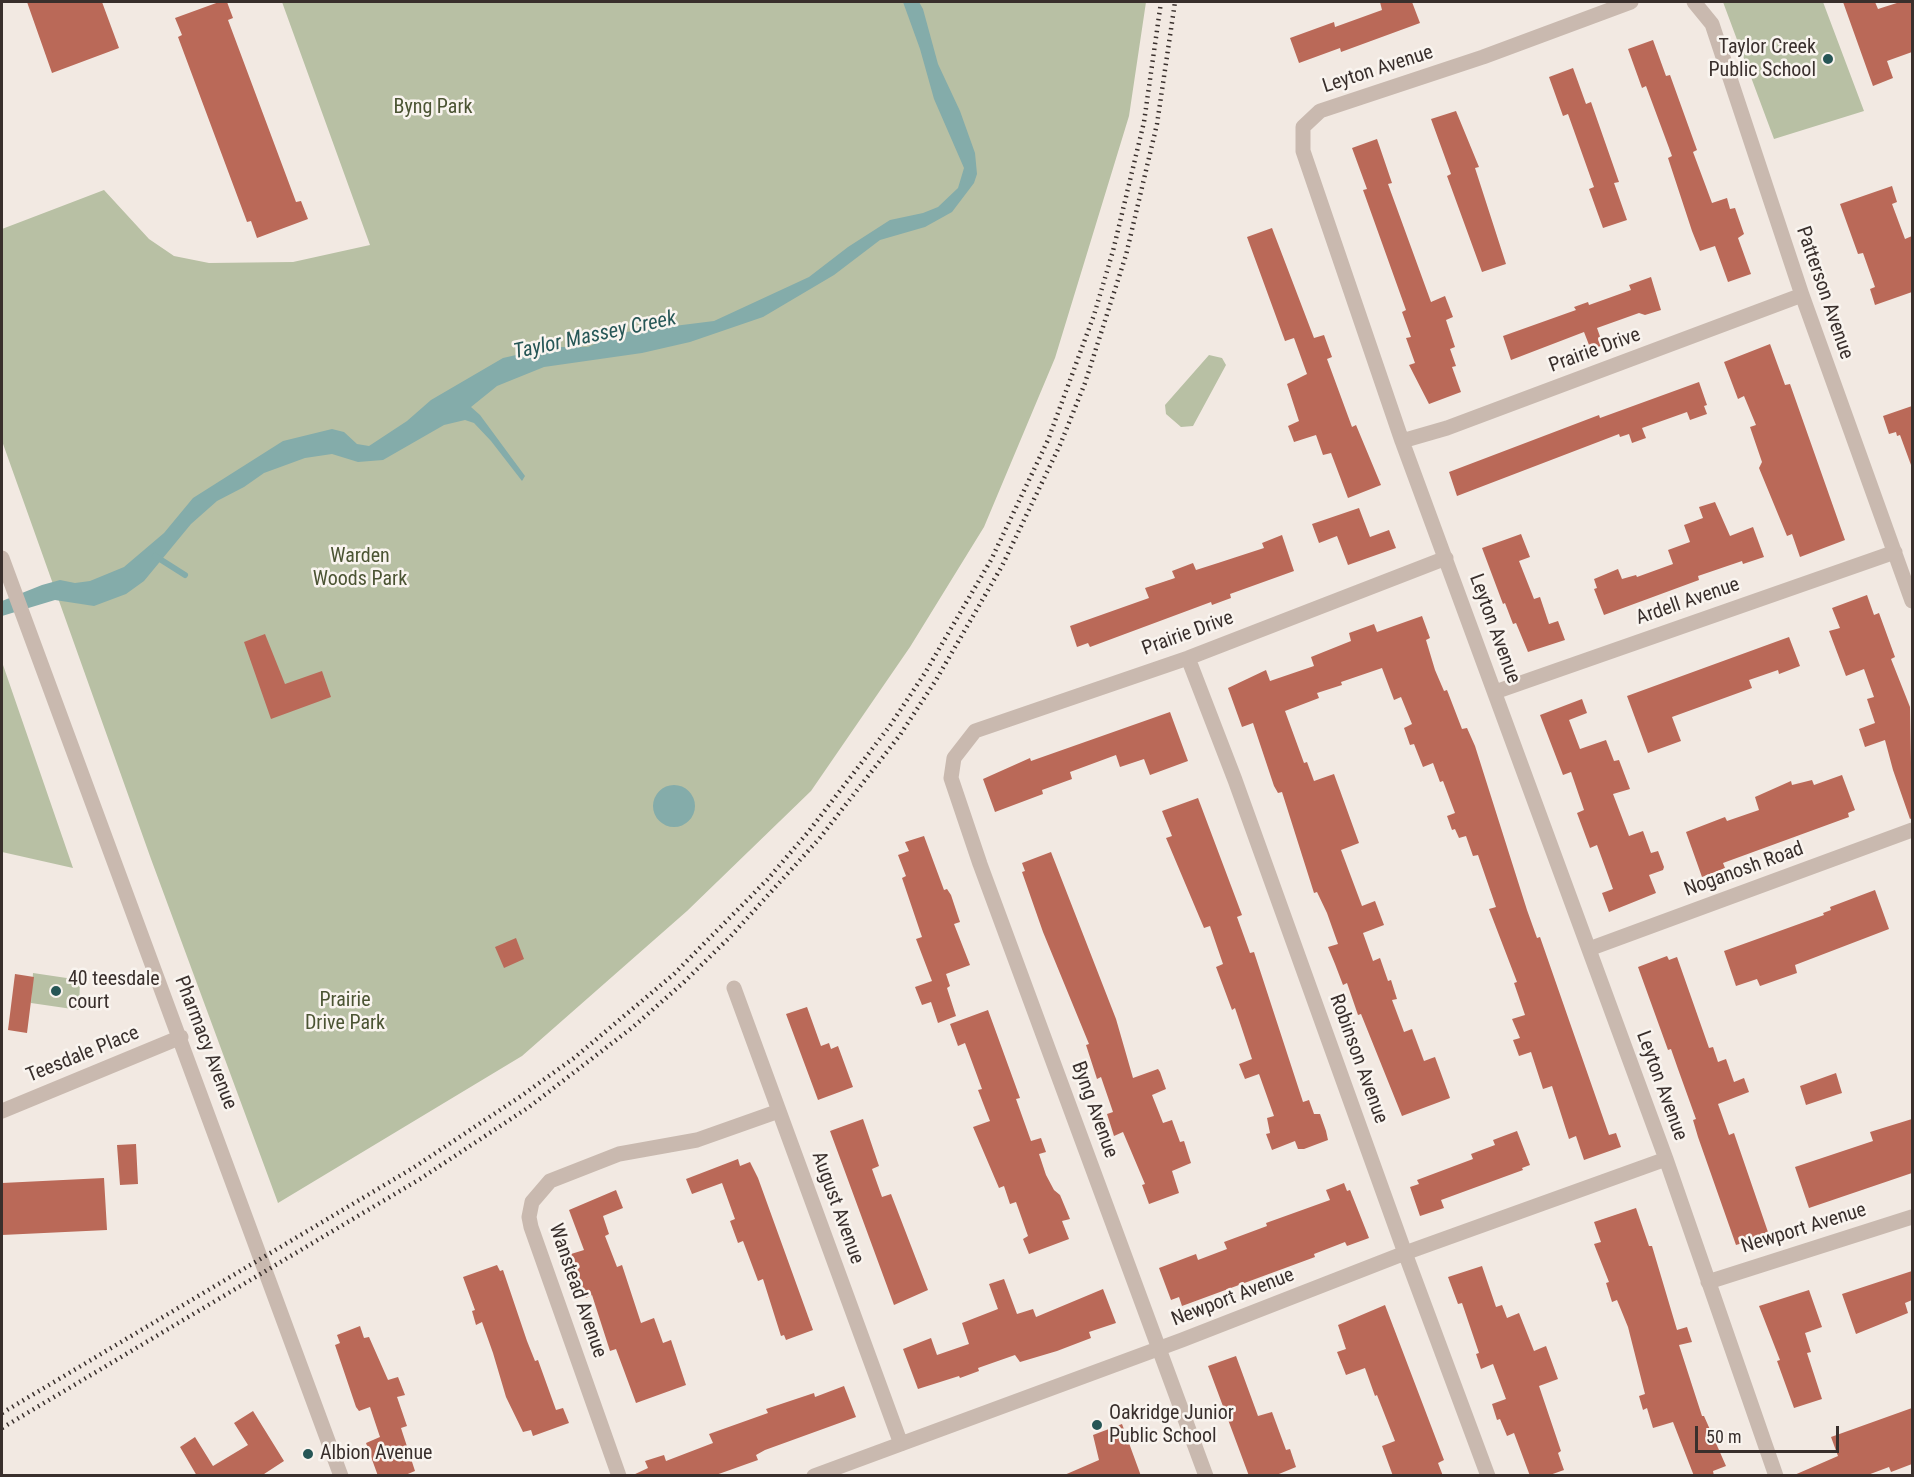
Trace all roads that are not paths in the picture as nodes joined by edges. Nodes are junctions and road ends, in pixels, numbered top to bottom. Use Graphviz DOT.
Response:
graph roads {
  1 [pos="1631,2"];
  2 [pos="1694,2"];
  3 [pos="1802,295"];
  4 [pos="1402,441"];
  5 [pos="1895,552"];
  6 [pos="2,558"];
  7 [pos="1446,558"];
  8 [pos="1912,601"];
  9 [pos="1188,658"];
  10 [pos="1495,692"];
  11 [pos="954,758"];
  12 [pos="1912,830"];
  13 [pos="1589,949"];
  14 [pos="734,988"];
  15 [pos="181,1037"];
  16 [pos="2,1111"];
  17 [pos="779,1111"];
  18 [pos="1666,1159"];
  19 [pos="1912,1217"];
  20 [pos="1405,1253"];
  21 [pos="1708,1282"];
  22 [pos="1158,1349"];
  23 [pos="901,1444"];
  24 [pos="341,1476"];
  25 [pos="619,1476"];
  26 [pos="814,1476"];
  27 [pos="1206,1476"];
  28 [pos="1488,1476"];
  29 [pos="1776,1476"];
  1 -- 4 [label="street, Leyton Avenue"];
  2 -- 3 [label="street, Patterson Avenue"];
  3 -- 4 [label="street, Prairie Drive"];
  3 -- 5 [label="street, Patterson Avenue"];
  4 -- 7 [label="street, Leyton Avenue"];
  5 -- 8 [label="street, Patterson Avenue"];
  5 -- 10 [label="street, Ardell Avenue"];
  6 -- 15 [label="street, Pharmacy Avenue"];
  7 -- 9 [label="street, Prairie Drive"];
  7 -- 10 [label="street, Leyton Avenue"];
  9 -- 11 [label="street, Prairie Drive"];
  9 -- 20 [label="street, Robinson Avenue"];
  10 -- 13 [label="street, Leyton Avenue"];
  11 -- 22 [label="street, Byng Avenue"];
  12 -- 13 [label="street, Noganosh Road"];
  13 -- 18 [label="street, Leyton Avenue"];
  14 -- 17 [label="street, August Avenue"];
  15 -- 16 [label="street, Teesdale Place"];
  15 -- 24 [label="street, Pharmacy Avenue"];
  17 -- 23 [label="street, August Avenue"];
  17 -- 25 [label="street, Wanstead Avenue"];
  18 -- 20 [label="street, Newport Avenue"];
  18 -- 21 [label="street, Leyton Avenue"];
  19 -- 21 [label="street, Newport Avenue"];
  20 -- 22 [label="street, Newport Avenue"];
  20 -- 28 [label="street, Robinson Avenue"];
  21 -- 29 [label="street, Leyton Avenue"];
  22 -- 23 [label="street, Newport Avenue"];
  22 -- 27 [label="street, Byng Avenue"];
  23 -- 26 [label="street, Newport Avenue"];
}
